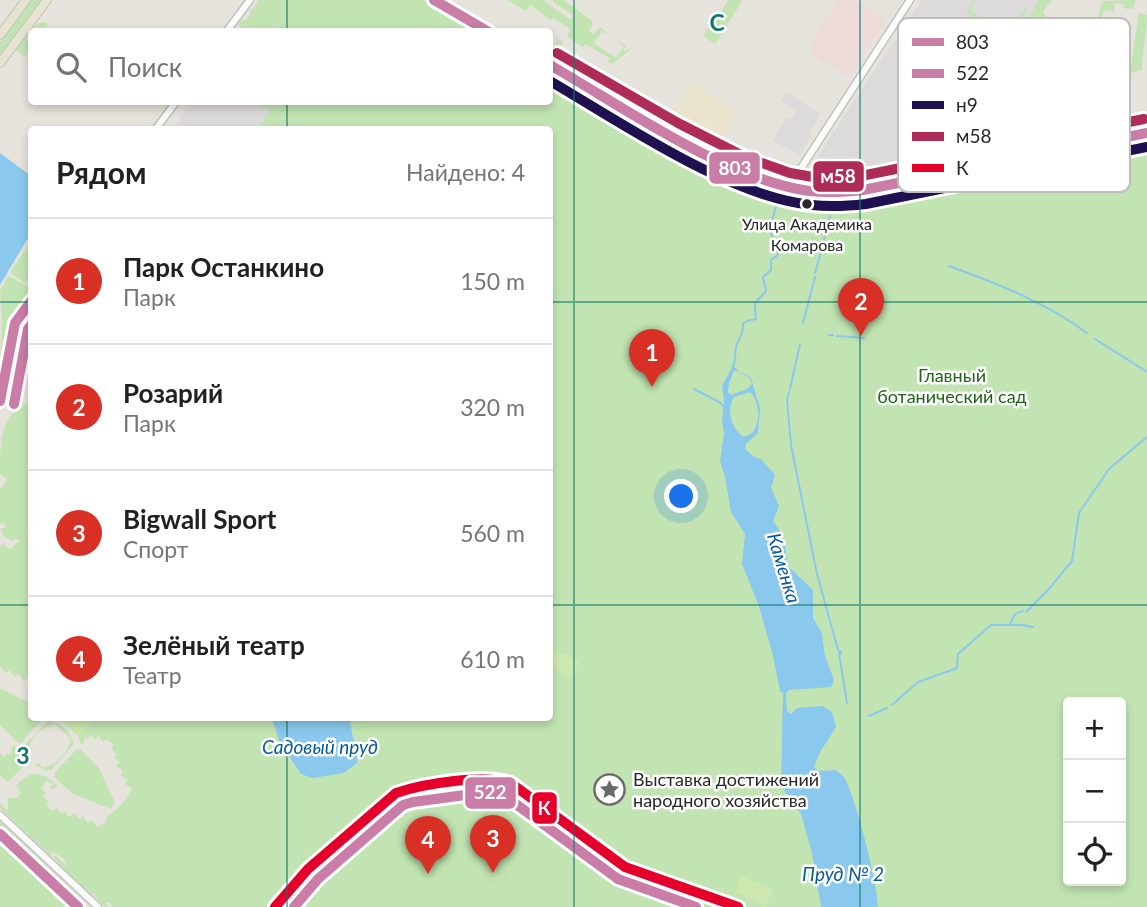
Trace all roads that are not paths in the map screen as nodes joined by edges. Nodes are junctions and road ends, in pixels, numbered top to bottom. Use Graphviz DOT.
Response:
graph roads {
  1 [pos="26,0"];
  2 [pos="47,0"];
  3 [pos="250,0"];
  4 [pos="435,0"];
  5 [pos="910,0"];
  6 [pos="898,18"];
  7 [pos="898,19"];
  8 [pos="229,28"];
  9 [pos="483,28"];
  10 [pos="0,35"];
  11 [pos="0,63"];
  12 [pos="553,67"];
  13 [pos="174,105"];
  14 [pos="158,126"];
  15 [pos="898,183"];
  16 [pos="791,188"];
  17 [pos="28,305"];
  18 [pos="0,401"];
  19 [pos="0,816"];
  20 [pos="98,907"];
  21 [pos="275,907"];
  22 [pos="738,907"];
  1 -- 10 [label="main road"];
  2 -- 11 [label="main road"];
  3 -- 8 [label="street"];
  4 -- 9 [label="main road"];
  5 -- 6 [label="street"];
  7 -- 16 [label="street"];
  12 -- 16 [label="main road"];
  13 -- 14 [label="street"];
  15 -- 16 [label="main road"];
  17 -- 18 [label="street"];
  19 -- 20 [label="street"];
  21 -- 22 [label="street"];
}
